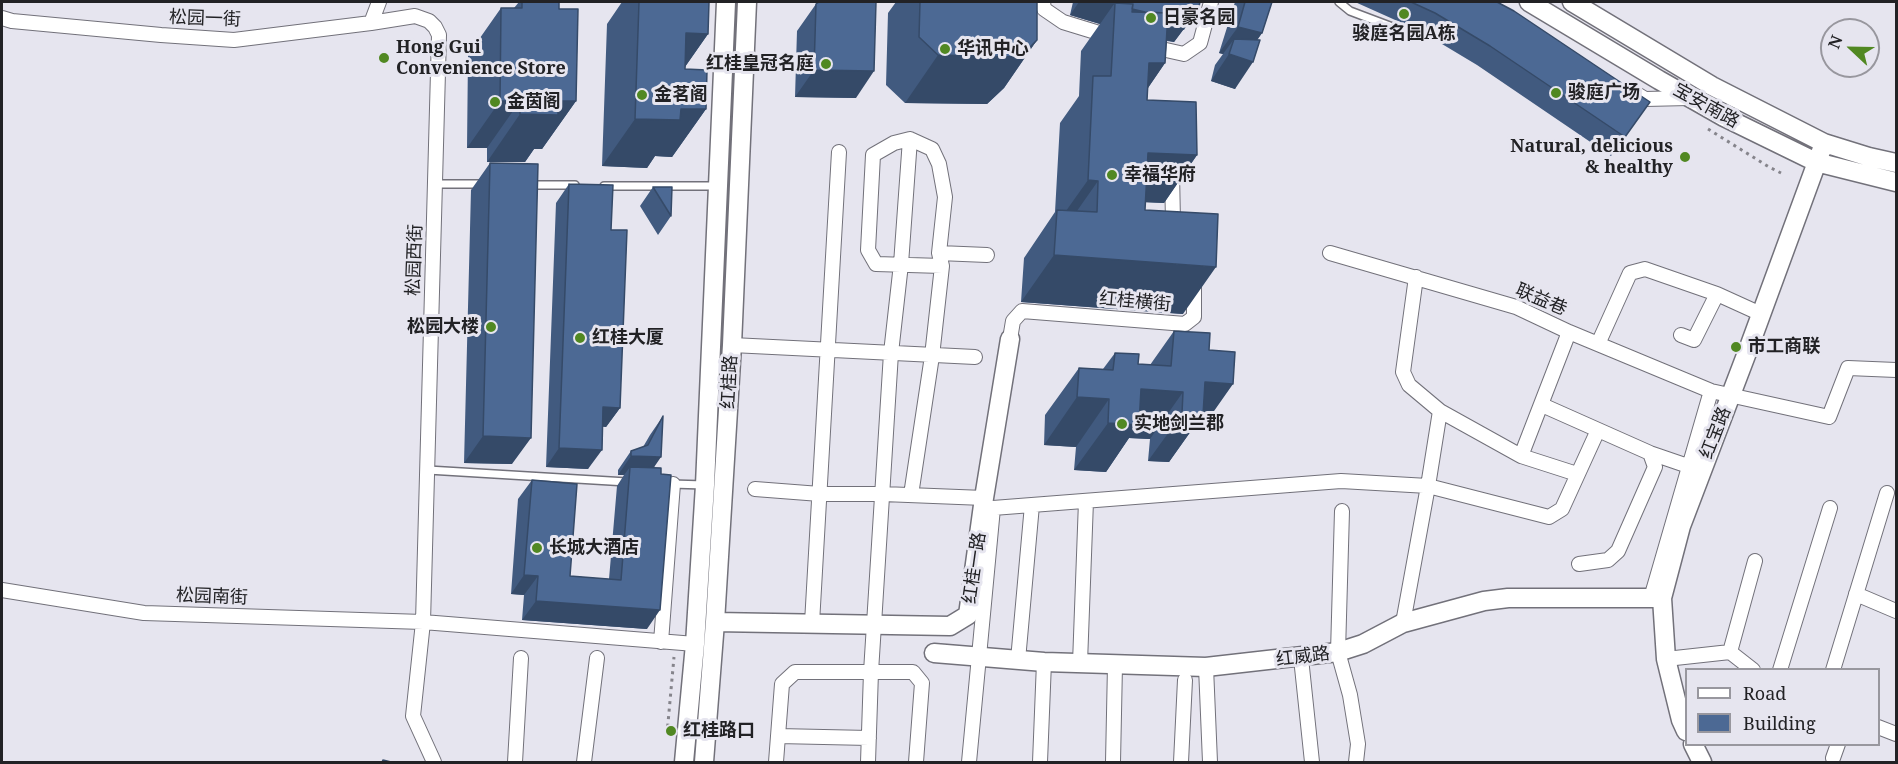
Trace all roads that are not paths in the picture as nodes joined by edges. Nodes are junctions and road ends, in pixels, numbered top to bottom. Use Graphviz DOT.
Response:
graph roads {
  1 [pos="379,2"];
  2 [pos="726,2"];
  3 [pos="747,2"];
  4 [pos="1043,2"];
  5 [pos="1211,2"];
  6 [pos="1340,2"];
  7 [pos="1530,2"];
  8 [pos="1572,2"];
  9 [pos="2,18"];
  10 [pos="371,23"];
  11 [pos="1419,37"];
  12 [pos="1625,87"];
  13 [pos="1689,98"];
  14 [pos="910,139"];
  15 [pos="1824,143"];
  16 [pos="839,152"];
  17 [pos="1172,159"];
  18 [pos="1816,162"];
  19 [pos="1896,163"];
  20 [pos="1896,182"];
  21 [pos="435,184"];
  22 [pos="494,185"];
  23 [pos="518,185"];
  24 [pos="588,185"];
  25 [pos="600,186"];
  26 [pos="719,186"];
  27 [pos="1187,234"];
  28 [pos="1330,253"];
  29 [pos="987,255"];
  30 [pos="940,260"];
  31 [pos="1194,262"];
  32 [pos="901,264"];
  33 [pos="1416,277"];
  34 [pos="1717,294"];
  35 [pos="1761,314"];
  36 [pos="1569,332"];
  37 [pos="1681,335"];
  38 [pos="1010,339"];
  39 [pos="1598,344"];
  40 [pos="732,345"];
  41 [pos="828,350"];
  42 [pos="891,353"];
  43 [pos="932,356"];
  44 [pos="975,357"];
  45 [pos="1896,370"];
  46 [pos="1711,391"];
  47 [pos="1731,395"];
  48 [pos="1542,405"];
  49 [pos="1440,411"];
  50 [pos="1598,430"];
  51 [pos="1650,453"];
  52 [pos="1521,456"];
  53 [pos="1688,466"];
  54 [pos="428,470"];
  55 [pos="1578,474"];
  56 [pos="638,482"];
  57 [pos="667,484"];
  58 [pos="705,484"];
  59 [pos="1428,486"];
  60 [pos="755,489"];
  61 [pos="1887,493"];
  62 [pos="820,494"];
  63 [pos="883,494"];
  64 [pos="911,495"];
  65 [pos="984,498"];
  66 [pos="1086,501"];
  67 [pos="1032,505"];
  68 [pos="1830,508"];
  69 [pos="1342,511"];
  70 [pos="1755,561"];
  71 [pos="1578,564"];
  72 [pos="2,590"];
  73 [pos="1856,594"];
  74 [pos="1657,598"];
  75 [pos="1896,611"];
  76 [pos="423,622"];
  77 [pos="715,622"];
  78 [pos="812,623"];
  79 [pos="1403,623"];
  80 [pos="875,624"];
  81 [pos="661,642"];
  82 [pos="694,644"];
  83 [pos="1338,652"];
  84 [pos="1730,652"];
  85 [pos="934,653"];
  86 [pos="980,656"];
  87 [pos="1300,657"];
  88 [pos="521,658"];
  89 [pos="597,658"];
  90 [pos="1666,659"];
  91 [pos="1018,660"];
  92 [pos="1044,662"];
  93 [pos="1080,663"];
  94 [pos="1114,665"];
  95 [pos="1206,667"];
  96 [pos="1752,668"];
  97 [pos="1780,668"];
  98 [pos="1833,668"];
  99 [pos="871,672"];
  100 [pos="1185,680"];
  101 [pos="1880,728"];
  102 [pos="1685,729"];
  103 [pos="1896,734"];
  104 [pos="778,736"];
  105 [pos="869,738"];
  106 [pos="1694,746"];
  107 [pos="434,762"];
  108 [pos="515,762"];
  109 [pos="584,762"];
  110 [pos="684,762"];
  111 [pos="704,762"];
  112 [pos="776,762"];
  113 [pos="868,762"];
  114 [pos="916,762"];
  115 [pos="969,762"];
  116 [pos="1040,762"];
  117 [pos="1113,762"];
  118 [pos="1181,762"];
  119 [pos="1210,762"];
  120 [pos="1311,762"];
  121 [pos="1356,762"];
  122 [pos="1702,762"];
  1 -- 10 [label="street"];
  2 -- 26 [label="street, 红桂路"];
  3 -- 40 [label="street, 红桂路"];
  4 -- 5 [label="street"];
  6 -- 11 [label="lane"];
  7 -- 13 [label="street, 宝安南路"];
  8 -- 15 [label="street, 宝安南路"];
  9 -- 10 [label="street, 松园一街"];
  10 -- 21 [label="street, 松园西街"];
  12 -- 13 [label="street"];
  13 -- 18 [label="street, 宝安南路"];
  14 -- 30 [label="street"];
  14 -- 32 [label="street"];
  14 -- 32 [label="street"];
  15 -- 18 [label="street, 红宝路"];
  15 -- 19 [label="street, 宝安南路"];
  16 -- 41 [label="street"];
  17 -- 27 [label="street"];
  18 -- 20 [label="street, 宝安南路"];
  18 -- 35 [label="street, 红宝路"];
  21 -- 22 [label="lane"];
  21 -- 54 [label="street, 松园西街"];
  23 -- 24 [label="lane"];
  25 -- 26 [label="lane"];
  26 -- 58 [label="street, 红桂路"];
  28 -- 33 [label="street, 联益巷"];
  29 -- 30 [label="street"];
  30 -- 32 [label="street"];
  30 -- 43 [label="street"];
  31 -- 38 [label="street, 红桂横街"];
  32 -- 42 [label="street"];
  33 -- 36 [label="street, 联益巷"];
  33 -- 49 [label="street"];
  34 -- 35 [label="street"];
  34 -- 37 [label="street"];
  34 -- 39 [label="street"];
  35 -- 47 [label="street, 红宝路"];
  36 -- 39 [label="street, 联益巷"];
  36 -- 48 [label="street"];
  38 -- 65 [label="street, 红桂一路"];
  39 -- 46 [label="street, 联益巷"];
  40 -- 41 [label="street"];
  40 -- 77 [label="street, 红桂路"];
  41 -- 42 [label="street"];
  41 -- 62 [label="street"];
  42 -- 43 [label="street"];
  42 -- 63 [label="street"];
  43 -- 44 [label="street"];
  43 -- 64 [label="street"];
  45 -- 47 [label="street, 联益巷"];
  46 -- 47 [label="street, 联益巷"];
  46 -- 53 [label="street"];
  47 -- 74 [label="street, 红宝路"];
  48 -- 50 [label="street"];
  48 -- 52 [label="street"];
  49 -- 52 [label="street"];
  49 -- 59 [label="street"];
  50 -- 51 [label="street"];
  50 -- 55 [label="street"];
  51 -- 53 [label="street"];
  51 -- 71 [label="street"];
  52 -- 55 [label="street"];
  53 -- 74 [label="street"];
  54 -- 56 [label="lane"];
  54 -- 76 [label="street, 松园西街"];
  55 -- 59 [label="street"];
  57 -- 58 [label="lane"];
  57 -- 81 [label="street"];
  58 -- 82 [label="street, 红桂路"];
  59 -- 66 [label="street"];
  59 -- 79 [label="street"];
  60 -- 62 [label="street"];
  61 -- 73 [label="street"];
  62 -- 63 [label="street"];
  62 -- 78 [label="street"];
  63 -- 64 [label="street"];
  63 -- 80 [label="street"];
  64 -- 65 [label="street"];
  65 -- 80 [label="street, 红桂一路"];
  66 -- 67 [label="street"];
  66 -- 93 [label="street"];
  67 -- 86 [label="street"];
  67 -- 91 [label="street"];
  68 -- 97 [label="street"];
  69 -- 83 [label="street"];
  70 -- 84 [label="street"];
  72 -- 76 [label="street, 松园南街"];
  73 -- 75 [label="street"];
  73 -- 98 [label="street"];
  74 -- 79 [label="street, 红威路"];
  74 -- 90 [label="street, 红宝路"];
  76 -- 81 [label="street, 松园南街"];
  76 -- 107 [label="street"];
  77 -- 78 [label="street, 红桂一路"];
  77 -- 111 [label="street, 红桂路"];
  78 -- 80 [label="street, 红桂一路"];
  79 -- 83 [label="street, 红威路"];
  80 -- 99 [label="street"];
  81 -- 82 [label="street, 松园南街"];
  82 -- 110 [label="street, 红桂路"];
  83 -- 87 [label="street, 红威路"];
  83 -- 121 [label="street"];
  84 -- 90 [label="street"];
  84 -- 96 [label="street"];
  85 -- 86 [label="street, 红威路"];
  86 -- 91 [label="street, 红威路"];
  86 -- 115 [label="street"];
  87 -- 95 [label="street, 红威路"];
  87 -- 120 [label="street"];
  88 -- 108 [label="street"];
  89 -- 109 [label="street"];
  90 -- 102 [label="street, 红宝路"];
  91 -- 92 [label="street, 红威路"];
  92 -- 93 [label="street, 红威路"];
  92 -- 116 [label="street"];
  93 -- 94 [label="street, 红威路"];
  94 -- 95 [label="street, 红威路"];
  94 -- 117 [label="street"];
  95 -- 119 [label="street"];
  99 -- 104 [label="street"];
  99 -- 105 [label="street"];
  99 -- 114 [label="street"];
  100 -- 118 [label="street"];
  101 -- 103 [label="street"];
  104 -- 105 [label="street"];
  104 -- 112 [label="street"];
  105 -- 113 [label="street"];
  106 -- 122 [label="street"];
}
